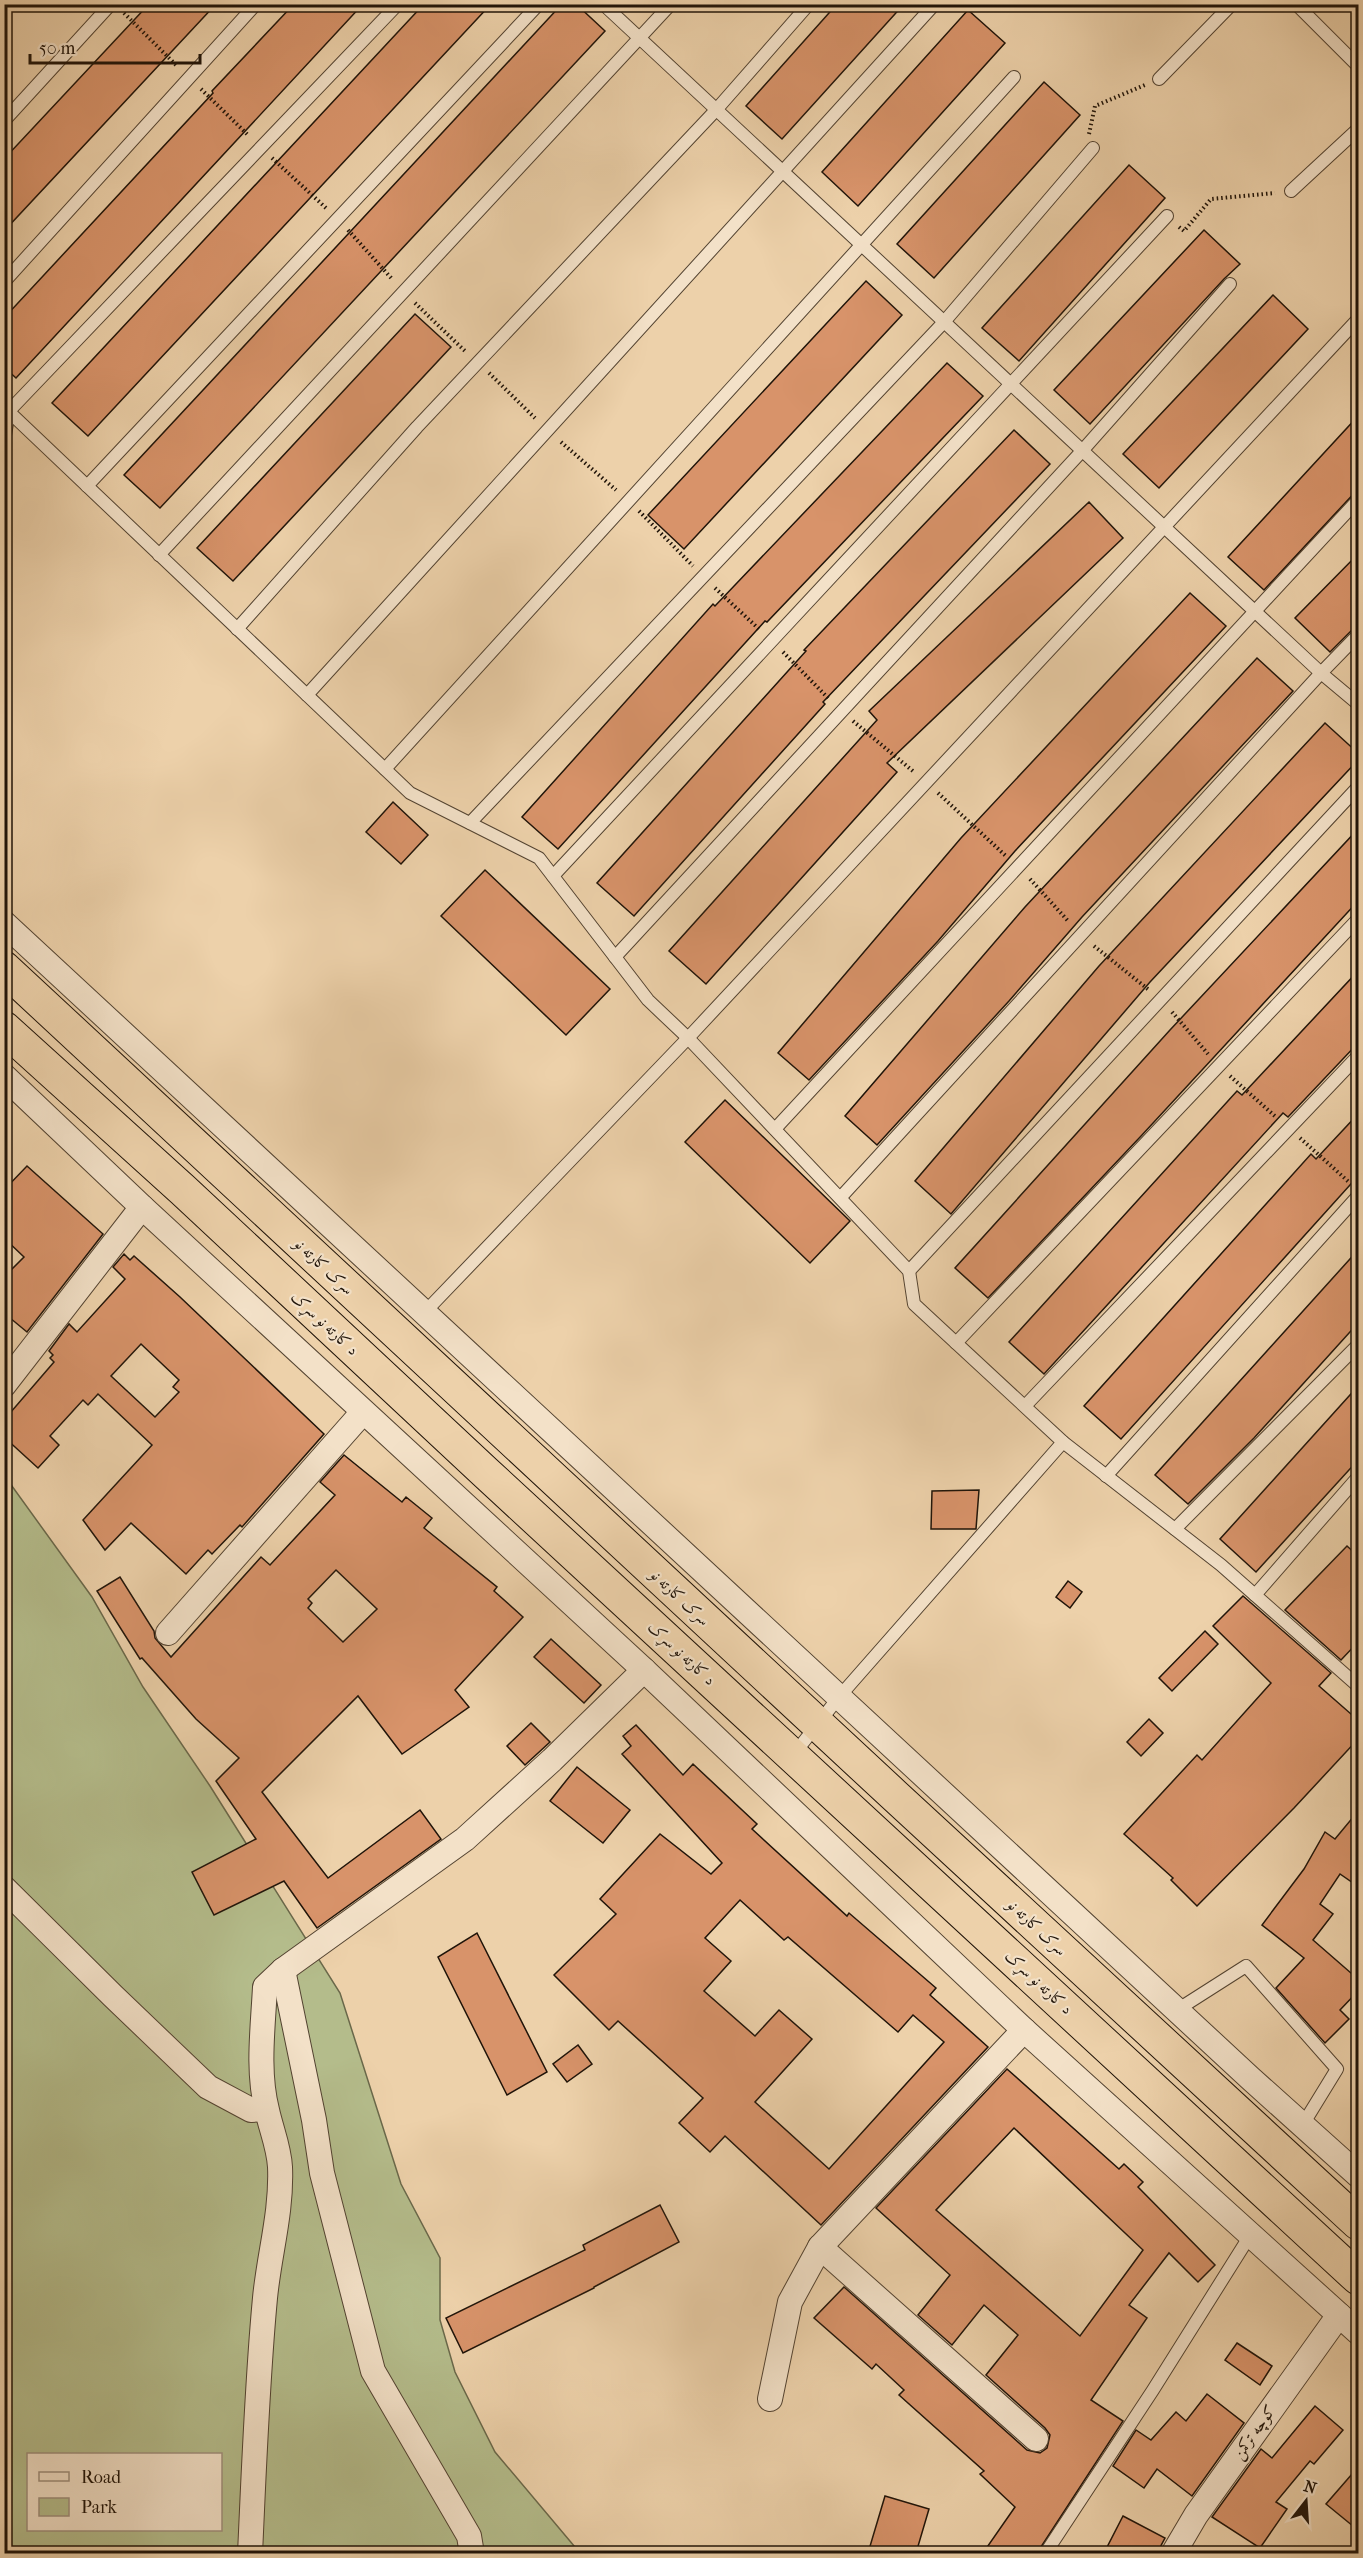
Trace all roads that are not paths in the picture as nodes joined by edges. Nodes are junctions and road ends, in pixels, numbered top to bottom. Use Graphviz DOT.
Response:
graph roads {
  1 [pos="111,4"];
  2 [pos="256,4"];
  3 [pos="398,4"];
  4 [pos="539,4"];
  5 [pos="603,4"];
  6 [pos="671,4"];
  7 [pos="809,4"];
  8 [pos="1232,4"];
  9 [pos="1296,4"];
  10 [pos="932,7"];
  11 [pos="640,40"];
  12 [pos="1359,66"];
  13 [pos="1014,77"];
  14 [pos="1159,79"];
  15 [pos="716,110"];
  16 [pos="4,121"];
  17 [pos="1359,129"];
  18 [pos="1093,148"];
  19 [pos="782,172"];
  20 [pos="1291,191"];
  21 [pos="1167,216"];
  22 [pos="860,245"];
  23 [pos="4,282"];
  24 [pos="1230,284"];
  25 [pos="1359,319"];
  26 [pos="944,322"];
  27 [pos="1010,383"];
  28 [pos="7,409"];
  29 [pos="4,441"];
  30 [pos="1082,451"];
  31 [pos="87,486"];
  32 [pos="1359,500"];
  33 [pos="1165,528"];
  34 [pos="159,555"];
  35 [pos="1255,612"];
  36 [pos="237,629"];
  37 [pos="1359,635"];
  38 [pos="1321,673"];
  39 [pos="307,695"];
  40 [pos="1359,704"];
  41 [pos="385,769"];
  42 [pos="1359,787"];
  43 [pos="470,823"];
  44 [pos="553,876"];
  45 [pos="1359,919"];
  46 [pos="4,923"];
  47 [pos="615,957"];
  48 [pos="4,968"];
  49 [pos="4,1028"];
  50 [pos="688,1038"];
  51 [pos="1359,1056"];
  52 [pos="4,1076"];
  53 [pos="775,1129"];
  54 [pos="1359,1196"];
  55 [pos="841,1197"];
  56 [pos="142,1207"];
  57 [pos="909,1271"];
  58 [pos="424,1313"];
  59 [pos="956,1343"];
  60 [pos="1359,1345"];
  61 [pos="4,1386"];
  62 [pos="1024,1406"];
  63 [pos="363,1412"];
  64 [pos="1063,1442"];
  65 [pos="1106,1476"];
  66 [pos="1359,1477"];
  67 [pos="1174,1529"];
  68 [pos="1255,1595"];
  69 [pos="168,1633"];
  70 [pos="644,1670"];
  71 [pos="1359,1686"];
  72 [pos="839,1696"];
  73 [pos="818,1723"];
  74 [pos="794,1755"];
  75 [pos="894,1795"];
  76 [pos="869,1825"];
  77 [pos="4,1888"];
  78 [pos="283,1970"];
  79 [pos="1177,2010"];
  80 [pos="1024,2030"];
  81 [pos="266,2109"];
  82 [pos="1302,2126"];
  83 [pos="1359,2175"];
  84 [pos="1359,2223"];
  85 [pos="1251,2234"];
  86 [pos="820,2247"];
  87 [pos="1359,2278"];
  88 [pos="1339,2314"];
  89 [pos="1359,2332"];
  90 [pos="770,2399"];
  91 [pos="1036,2439"];
  92 [pos="250,2553"];
  93 [pos="472,2553"];
  94 [pos="1044,2553"];
  95 [pos="1173,2553"];
  1 -- 16 [label="lane"];
  2 -- 23 [label="lane"];
  3 -- 28 [label="lane"];
  4 -- 31 [label="lane"];
  5 -- 11 [label="lane"];
  6 -- 11 [label="lane"];
  7 -- 15 [label="lane"];
  8 -- 14 [label="lane"];
  9 -- 12 [label="lane"];
  10 -- 19 [label="lane"];
  11 -- 15 [label="lane"];
  11 -- 34 [label="lane"];
  13 -- 22 [label="lane"];
  15 -- 19 [label="lane"];
  15 -- 36 [label="lane"];
  17 -- 20 [label="lane"];
  18 -- 26 [label="lane"];
  19 -- 22 [label="lane"];
  19 -- 39 [label="lane"];
  21 -- 27 [label="lane"];
  22 -- 26 [label="lane"];
  22 -- 41 [label="lane"];
  24 -- 30 [label="lane"];
  25 -- 33 [label="lane"];
  26 -- 27 [label="lane"];
  26 -- 43 [label="lane"];
  27 -- 30 [label="lane"];
  27 -- 44 [label="lane"];
  28 -- 29 [label="lane"];
  28 -- 31 [label="lane"];
  30 -- 33 [label="lane"];
  30 -- 47 [label="lane"];
  31 -- 34 [label="lane"];
  32 -- 35 [label="lane"];
  33 -- 35 [label="lane"];
  33 -- 50 [label="lane"];
  34 -- 36 [label="lane"];
  35 -- 38 [label="lane"];
  35 -- 53 [label="lane"];
  36 -- 39 [label="lane"];
  37 -- 38 [label="lane"];
  38 -- 40 [label="lane"];
  38 -- 55 [label="lane"];
  39 -- 41 [label="lane"];
  41 -- 43 [label="lane"];
  42 -- 57 [label="lane"];
  43 -- 44 [label="lane"];
  44 -- 47 [label="lane"];
  45 -- 59 [label="lane"];
  46 -- 58 [label="street"];
  47 -- 50 [label="lane"];
  48 -- 73 [label="highway, سرک کارته نو"];
  49 -- 74 [label="highway, د کارته نو سړک"];
  50 -- 53 [label="lane"];
  50 -- 58 [label="lane"];
  51 -- 62 [label="lane"];
  52 -- 56 [label="street"];
  53 -- 55 [label="lane"];
  54 -- 65 [label="lane"];
  55 -- 57 [label="lane"];
  56 -- 61 [label="street"];
  56 -- 63 [label="street"];
  57 -- 59 [label="lane"];
  58 -- 72 [label="street"];
  59 -- 62 [label="lane"];
  60 -- 67 [label="lane"];
  62 -- 64 [label="lane"];
  63 -- 69 [label="street"];
  63 -- 70 [label="street"];
  64 -- 65 [label="lane"];
  64 -- 72 [label="lane"];
  65 -- 67 [label="lane"];
  66 -- 68 [label="lane"];
  67 -- 68 [label="lane"];
  68 -- 71 [label="lane"];
  70 -- 78 [label="street"];
  70 -- 80 [label="street"];
  72 -- 73 [label="lane"];
  72 -- 79 [label="street"];
  73 -- 74 [label="lane"];
  73 -- 75 [label="highway, سرک کارته نو"];
  74 -- 76 [label="highway, د کارته نو سړک"];
  75 -- 76 [label="highway"];
  75 -- 84 [label="highway, سرک کارته نو"];
  76 -- 87 [label="highway, د کارته نو سړک"];
  77 -- 81 [label="street"];
  78 -- 81 [label="street"];
  78 -- 93 [label="street"];
  79 -- 82 [label="street"];
  79 -- 82 [label="lane"];
  80 -- 85 [label="street"];
  80 -- 86 [label="street"];
  81 -- 92 [label="street"];
  82 -- 83 [label="street"];
  85 -- 88 [label="street"];
  85 -- 94 [label="lane"];
  86 -- 90 [label="street"];
  86 -- 91 [label="street"];
  88 -- 89 [label="street"];
  88 -- 95 [label="street, کوچه ترکمن"];
}
